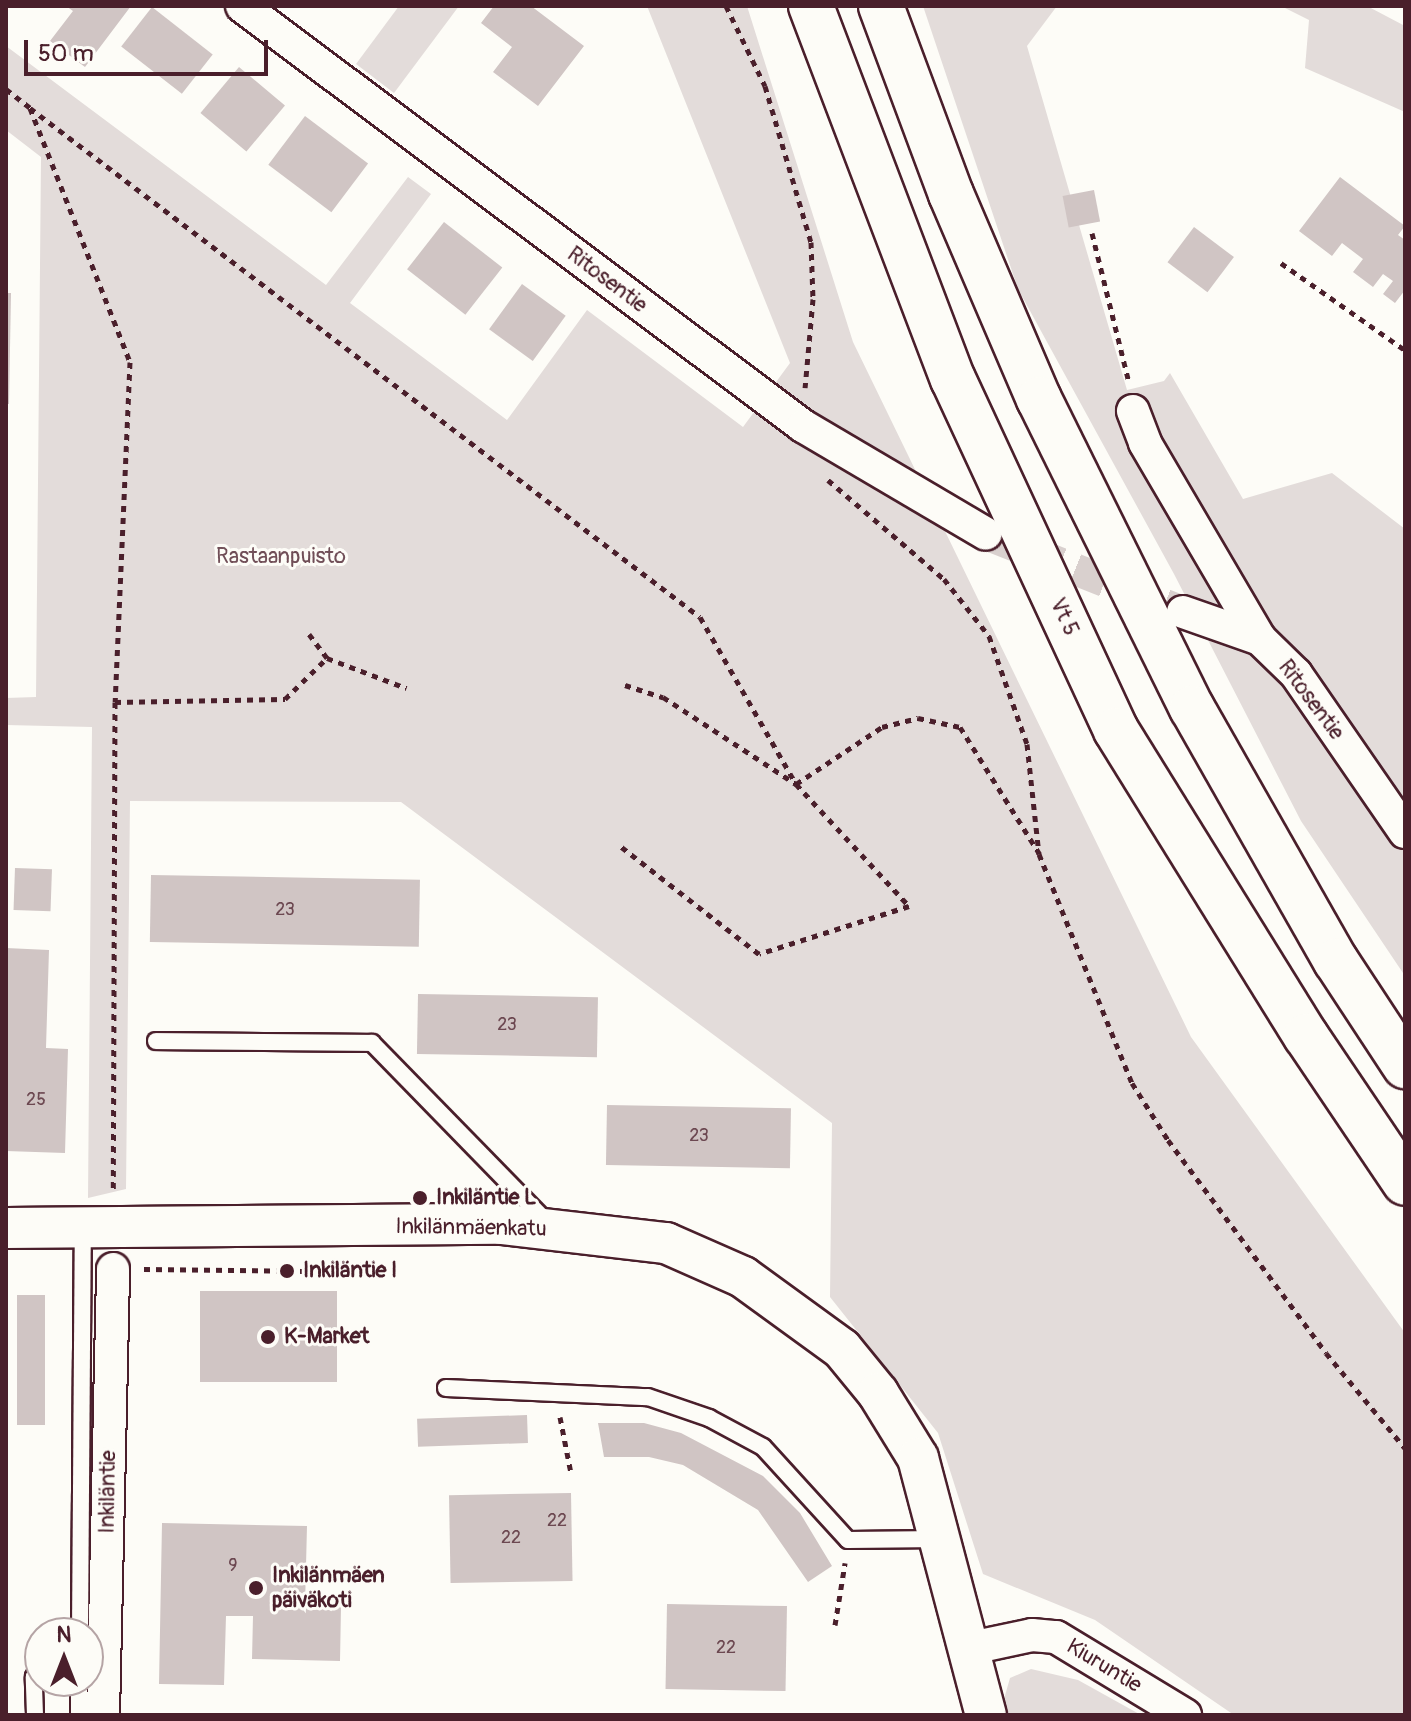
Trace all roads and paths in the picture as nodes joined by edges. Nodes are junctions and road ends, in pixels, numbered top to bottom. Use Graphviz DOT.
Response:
graph roads {
  1 [pos="242,6"];
  2 [pos="811,6"];
  3 [pos="881,6"];
  4 [pos="6,89"];
  5 [pos="30,108"];
  6 [pos="1092,233"];
  7 [pos="1281,263"];
  8 [pos="1405,350"];
  9 [pos="1133,411"];
  10 [pos="986,534"];
  11 [pos="1183,612"];
  12 [pos="309,634"];
  13 [pos="1260,639"];
  14 [pos="327,658"];
  15 [pos="625,685"];
  16 [pos="406,688"];
  17 [pos="115,702"];
  18 [pos="796,784"];
  19 [pos="1405,832"];
  20 [pos="619,845"];
  21 [pos="1039,854"];
  22 [pos="1104,1019"];
  23 [pos="156,1041"];
  24 [pos="1405,1066"];
  25 [pos="1405,1183"];
  26 [pos="6,1228"];
  27 [pos="83,1228"];
  28 [pos="552,1228"];
  29 [pos="124,1230"];
  30 [pos="377,1262"];
  31 [pos="113,1269"];
  32 [pos="446,1388"];
  33 [pos="555,1393"];
  34 [pos="1405,1448"];
  35 [pos="571,1473"];
  36 [pos="943,1539"];
  37 [pos="848,1540"];
  38 [pos="80,1617"];
  39 [pos="835,1625"];
  40 [pos="971,1648"];
  41 [pos="103,1715"];
  42 [pos="986,1715"];
  43 [pos="1185,1715"];
  1 -- 10 [label="street, Ritosentie"];
  2 -- 25 [label="highway, Vt 5"];
  3 -- 24 [label="highway"];
  4 -- 5 [label="path"];
  5 -- 17 [label="path"];
  5 -- 18 [label="path"];
  6 -- 9 [label="path"];
  7 -- 8 [label="path"];
  9 -- 13 [label="street"];
  11 -- 13 [label="street, Ritosentie"];
  12 -- 14 [label="path"];
  13 -- 19 [label="street, Ritosentie"];
  14 -- 16 [label="path"];
  14 -- 17 [label="path"];
  15 -- 18 [label="path"];
  17 -- 29 [label="path"];
  18 -- 20 [label="path"];
  18 -- 21 [label="path"];
  22 -- 34 [label="path"];
  23 -- 28 [label="lane"];
  26 -- 27 [label="street, Inkilänmäenkatu"];
  27 -- 29 [label="street, Inkilänmäenkatu"];
  27 -- 38 [label="lane"];
  28 -- 29 [label="street, Inkilänmäenkatu"];
  28 -- 36 [label="street, Inkilänmäenkatu"];
  30 -- 31 [label="path"];
  31 -- 41 [label="street, Inkiläntie"];
  32 -- 33 [label="lane"];
  33 -- 35 [label="path"];
  33 -- 37 [label="lane"];
  36 -- 37 [label="lane"];
  36 -- 40 [label="street, Inkilänmäenkatu"];
  37 -- 39 [label="path"];
  40 -- 42 [label="street, Inkilänmäenkatu"];
  40 -- 43 [label="street, Kiuruntie"];
}
